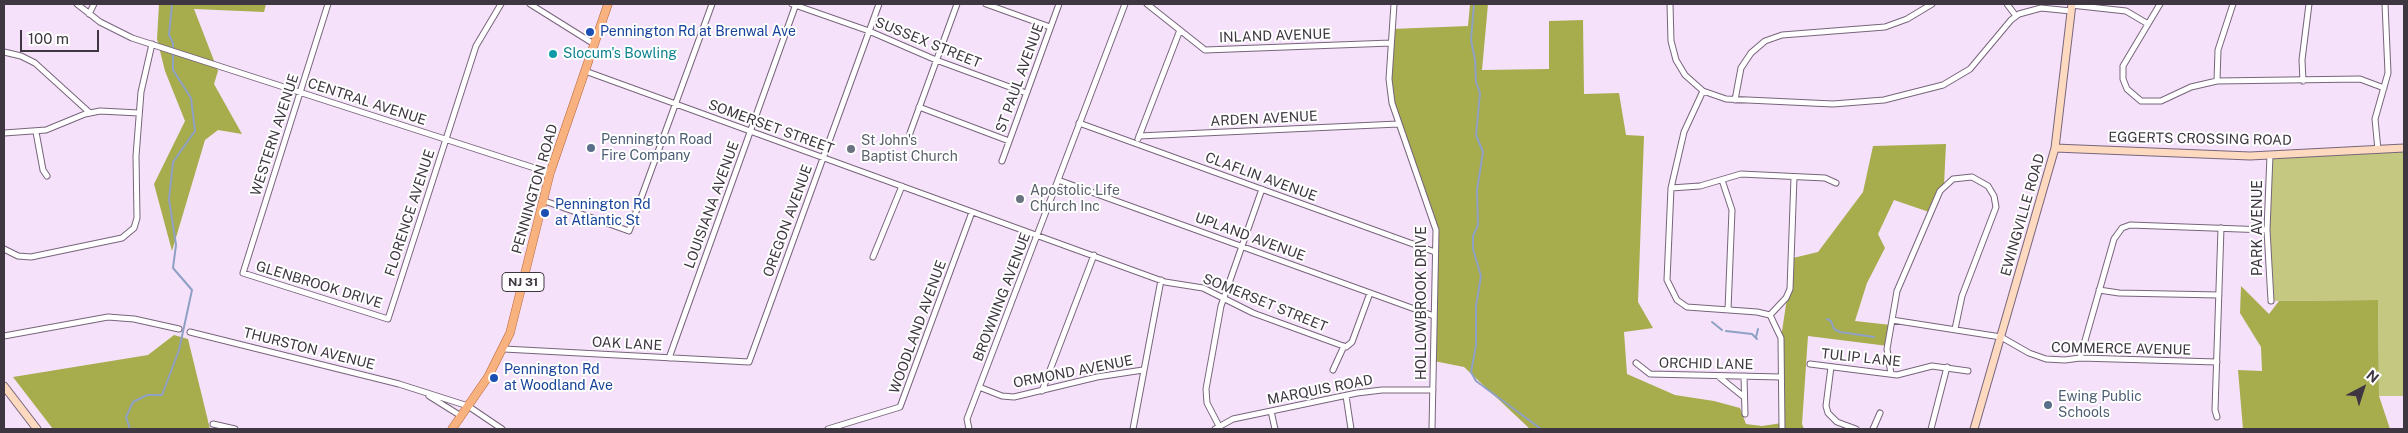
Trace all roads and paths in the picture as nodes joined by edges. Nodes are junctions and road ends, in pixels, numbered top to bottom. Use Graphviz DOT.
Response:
graph roads {
  1 [pos="77,4"];
  2 [pos="94,4"];
  3 [pos="328,4"];
  4 [pos="501,4"];
  5 [pos="530,4"];
  6 [pos="608,4"];
  7 [pos="712,4"];
  8 [pos="794,4"];
  9 [pos="878,4"];
  10 [pos="957,4"];
  11 [pos="986,4"];
  12 [pos="1059,4"];
  13 [pos="1125,4"];
  14 [pos="1147,4"];
  15 [pos="1394,4"];
  16 [pos="1670,4"];
  17 [pos="1932,4"];
  18 [pos="2007,4"];
  19 [pos="2160,4"];
  20 [pos="2233,4"];
  21 [pos="2309,4"];
  22 [pos="2385,4"];
  23 [pos="2071,6"];
  24 [pos="89,14"];
  25 [pos="2016,16"];
  26 [pos="2148,24"];
  27 [pos="1050,27"];
  28 [pos="1180,30"];
  29 [pos="869,31"];
  30 [pos="1391,43"];
  31 [pos="152,44"];
  32 [pos="594,44"];
  33 [pos="4,52"];
  34 [pos="936,60"];
  35 [pos="585,71"];
  36 [pos="2302,80"];
  37 [pos="2217,81"];
  38 [pos="2384,88"];
  39 [pos="1704,91"];
  40 [pos="300,92"];
  41 [pos="1026,93"];
  42 [pos="1735,100"];
  43 [pos="677,104"];
  44 [pos="919,107"];
  45 [pos="90,113"];
  46 [pos="139,113"];
  47 [pos="1080,124"];
  48 [pos="1398,124"];
  49 [pos="750,131"];
  50 [pos="36,132"];
  51 [pos="4,133"];
  52 [pos="910,133"];
  53 [pos="1139,136"];
  54 [pos="446,139"];
  55 [pos="1009,141"];
  56 [pos="1136,144"];
  57 [pos="2055,148"];
  58 [pos="2404,148"];
  59 [pos="2378,150"];
  60 [pos="2270,155"];
  61 [pos="823,158"];
  62 [pos="1002,161"];
  63 [pos="550,173"];
  64 [pos="46,176"];
  65 [pos="1794,177"];
  66 [pos="1058,180"];
  67 [pos="1722,180"];
  68 [pos="1836,184"];
  69 [pos="902,186"];
  70 [pos="1671,188"];
  71 [pos="1262,189"];
  72 [pos="542,200"];
  73 [pos="972,212"];
  74 [pos="2221,228"];
  75 [pos="2267,230"];
  76 [pos="1038,234"];
  77 [pos="1241,246"];
  78 [pos="4,248"];
  79 [pos="1435,252"];
  80 [pos="1094,255"];
  81 [pos="873,257"];
  82 [pos="243,273"];
  83 [pos="1161,280"];
  84 [pos="2100,290"];
  85 [pos="1370,293"];
  86 [pos="2219,295"];
  87 [pos="1224,298"];
  88 [pos="2271,301"];
  89 [pos="1728,310"];
  90 [pos="1770,315"];
  91 [pos="1434,316"];
  92 [pos="388,319"];
  93 [pos="1892,320"];
  94 [pos="179,329"];
  95 [pos="1955,329"];
  96 [pos="190,332"];
  97 [pos="4,336"];
  98 [pos="2001,337"];
  99 [pos="1344,346"];
  100 [pos="504,349"];
  101 [pos="669,358"];
  102 [pos="2080,358"];
  103 [pos="749,362"];
  104 [pos="2217,362"];
  105 [pos="1636,363"];
  106 [pos="1810,364"];
  107 [pos="1831,367"];
  108 [pos="1947,367"];
  109 [pos="1143,370"];
  110 [pos="1333,370"];
  111 [pos="1968,371"];
  112 [pos="1891,374"];
  113 [pos="1718,376"];
  114 [pos="1744,376"];
  115 [pos="1781,377"];
  116 [pos="4,386"];
  117 [pos="979,387"];
  118 [pos="1433,390"];
  119 [pos="1042,391"];
  120 [pos="422,392"];
  121 [pos="1346,396"];
  122 [pos="1744,397"];
  123 [pos="468,406"];
  124 [pos="1271,411"];
  125 [pos="1745,414"];
  126 [pos="1880,414"];
  127 [pos="461,416"];
  128 [pos="2217,417"];
  129 [pos="213,424"];
  130 [pos="1217,428"];
  131 [pos="37,429"];
  132 [pos="235,429"];
  133 [pos="452,429"];
  134 [pos="502,429"];
  135 [pos="828,429"];
  136 [pos="969,429"];
  137 [pos="1133,429"];
  138 [pos="1275,429"];
  139 [pos="1351,429"];
  140 [pos="1432,429"];
  141 [pos="1782,429"];
  142 [pos="1856,429"];
  143 [pos="1873,429"];
  144 [pos="1931,429"];
  145 [pos="1974,429"];
  1 -- 24 [label="street, CENTRAL AVENUE"];
  2 -- 24 [label="street"];
  3 -- 40 [label="street, WESTERN AVENUE"];
  4 -- 54 [label="street, FLORENCE AVENUE"];
  5 -- 32 [label="street"];
  6 -- 32 [label="main road, PENNINGTON ROAD / NJ 31"];
  7 -- 43 [label="street"];
  8 -- 29 [label="street, SUSSEX STREET"];
  8 -- 49 [label="street, LOUISIANA AVENUE"];
  9 -- 29 [label="street, OREGON AVENUE"];
  10 -- 34 [label="street"];
  11 -- 27 [label="street"];
  12 -- 27 [label="street, ST PAUL AVENUE"];
  13 -- 47 [label="street, BROWNING AVENUE"];
  14 -- 28 [label="street, INLAND AVENUE"];
  15 -- 30 [label="street, HOLLOWBROOK DRIVE"];
  16 -- 39 [label="street"];
  17 -- 42 [label="street"];
  18 -- 25 [label="street"];
  19 -- 26 [label="street"];
  20 -- 37 [label="street"];
  21 -- 36 [label="street"];
  22 -- 38 [label="street"];
  23 -- 25 [label="street"];
  23 -- 26 [label="street"];
  23 -- 57 [label="main road, EWINGVILLE ROAD"];
  24 -- 31 [label="street, CENTRAL AVENUE"];
  25 -- 42 [label="street"];
  26 -- 37 [label="street"];
  27 -- 41 [label="street, ST PAUL AVENUE"];
  28 -- 30 [label="street, INLAND AVENUE"];
  28 -- 53 [label="street"];
  29 -- 34 [label="street, SUSSEX STREET"];
  29 -- 61 [label="street, OREGON AVENUE"];
  30 -- 48 [label="street, HOLLOWBROOK DRIVE"];
  31 -- 40 [label="street, CENTRAL AVENUE"];
  31 -- 46 [label="street"];
  32 -- 35 [label="main road, PENNINGTON ROAD / NJ 31"];
  33 -- 45 [label="street"];
  34 -- 41 [label="street, SUSSEX STREET"];
  34 -- 44 [label="street"];
  35 -- 43 [label="street, SOMERSET STREET"];
  35 -- 63 [label="main road, PENNINGTON ROAD / NJ 31"];
  36 -- 37 [label="street"];
  36 -- 38 [label="street"];
  38 -- 59 [label="street"];
  39 -- 42 [label="street"];
  39 -- 70 [label="street"];
  40 -- 54 [label="street, CENTRAL AVENUE"];
  40 -- 82 [label="street, WESTERN AVENUE"];
  41 -- 55 [label="street, ST PAUL AVENUE"];
  43 -- 49 [label="street, SOMERSET STREET"];
  43 -- 72 [label="street"];
  44 -- 52 [label="street"];
  44 -- 55 [label="street"];
  45 -- 46 [label="street"];
  45 -- 50 [label="street"];
  46 -- 78 [label="street"];
  47 -- 56 [label="street, CLAFLIN AVENUE"];
  47 -- 66 [label="street, BROWNING AVENUE"];
  48 -- 53 [label="street, ARDEN AVENUE"];
  48 -- 79 [label="street, HOLLOWBROOK DRIVE"];
  49 -- 61 [label="street, SOMERSET STREET"];
  49 -- 101 [label="street, LOUISIANA AVENUE"];
  50 -- 51 [label="street"];
  50 -- 64 [label="street"];
  53 -- 56 [label="street"];
  54 -- 63 [label="street, CENTRAL AVENUE"];
  54 -- 92 [label="street, FLORENCE AVENUE"];
  55 -- 62 [label="street, ST PAUL AVENUE"];
  56 -- 71 [label="street, CLAFLIN AVENUE"];
  57 -- 60 [label="main road, EGGERTS CROSSING ROAD"];
  57 -- 98 [label="main road, EWINGVILLE ROAD"];
  58 -- 59 [label="main road, EGGERTS CROSSING ROAD"];
  59 -- 60 [label="main road, EGGERTS CROSSING ROAD"];
  60 -- 75 [label="street, PARK AVENUE"];
  61 -- 69 [label="street, SOMERSET STREET"];
  61 -- 103 [label="street, OREGON AVENUE"];
  63 -- 72 [label="main road, PENNINGTON ROAD / NJ 31"];
  65 -- 67 [label="street"];
  65 -- 68 [label="street"];
  65 -- 90 [label="street"];
  66 -- 76 [label="street, BROWNING AVENUE"];
  66 -- 77 [label="street, UPLAND AVENUE"];
  67 -- 70 [label="street"];
  67 -- 89 [label="street"];
  69 -- 73 [label="street, SOMERSET STREET"];
  69 -- 81 [label="street"];
  70 -- 89 [label="street"];
  71 -- 77 [label="street"];
  71 -- 79 [label="street, CLAFLIN AVENUE"];
  72 -- 100 [label="main road, PENNINGTON ROAD / NJ 31"];
  73 -- 76 [label="street, SOMERSET STREET"];
  73 -- 135 [label="street, WOODLAND AVENUE"];
  74 -- 75 [label="street"];
  74 -- 84 [label="street"];
  74 -- 86 [label="street"];
  75 -- 88 [label="street, PARK AVENUE"];
  76 -- 80 [label="street, SOMERSET STREET"];
  76 -- 117 [label="street, BROWNING AVENUE"];
  77 -- 85 [label="street, UPLAND AVENUE"];
  77 -- 87 [label="street"];
  79 -- 91 [label="street, HOLLOWBROOK DRIVE"];
  80 -- 83 [label="street, SOMERSET STREET"];
  80 -- 119 [label="street"];
  82 -- 92 [label="street, GLENBROOK DRIVE"];
  83 -- 87 [label="street, SOMERSET STREET"];
  83 -- 109 [label="street"];
  84 -- 86 [label="street"];
  84 -- 102 [label="street"];
  85 -- 91 [label="street, UPLAND AVENUE"];
  85 -- 99 [label="street"];
  86 -- 104 [label="street"];
  87 -- 99 [label="street, SOMERSET STREET"];
  87 -- 130 [label="street"];
  89 -- 90 [label="street"];
  90 -- 115 [label="street"];
  91 -- 118 [label="street, HOLLOWBROOK DRIVE"];
  93 -- 95 [label="street, COMMERCE AVENUE"];
  93 -- 95 [label="street"];
  93 -- 112 [label="street"];
  94 -- 97 [label="street"];
  95 -- 98 [label="street, COMMERCE AVENUE"];
  96 -- 120 [label="street, THURSTON AVENUE"];
  98 -- 102 [label="street, COMMERCE AVENUE"];
  98 -- 145 [label="main road, EWINGVILLE ROAD"];
  99 -- 110 [label="street"];
  100 -- 101 [label="street, OAK LANE"];
  100 -- 123 [label="main road, PENNINGTON ROAD / NJ 31"];
  101 -- 103 [label="street, OAK LANE"];
  102 -- 104 [label="street, COMMERCE AVENUE"];
  104 -- 128 [label="street"];
  105 -- 113 [label="street, ORCHID LANE"];
  106 -- 107 [label="street, TULIP LANE"];
  107 -- 112 [label="street, TULIP LANE"];
  107 -- 142 [label="street"];
  108 -- 111 [label="street, TULIP LANE"];
  108 -- 112 [label="street, TULIP LANE"];
  108 -- 144 [label="street"];
  109 -- 119 [label="street, ORMOND AVENUE"];
  109 -- 137 [label="street"];
  113 -- 114 [label="street, ORCHID LANE"];
  113 -- 122 [label="street"];
  114 -- 115 [label="street, ORCHID LANE"];
  114 -- 122 [label="street"];
  115 -- 141 [label="street"];
  116 -- 131 [label="main road"];
  117 -- 119 [label="street, ORMOND AVENUE"];
  117 -- 136 [label="street, BROWNING AVENUE"];
  118 -- 121 [label="street, MARQUIS ROAD"];
  118 -- 140 [label="street, HOLLOWBROOK DRIVE"];
  120 -- 123 [label="street, THURSTON AVENUE"];
  120 -- 127 [label="street, THURSTON AVENUE"];
  121 -- 124 [label="street, MARQUIS ROAD"];
  121 -- 139 [label="street"];
  122 -- 125 [label="street"];
  123 -- 127 [label="main road, PENNINGTON ROAD / NJ 31"];
  123 -- 134 [label="street"];
  124 -- 130 [label="street, MARQUIS ROAD"];
  124 -- 138 [label="street"];
  126 -- 143 [label="street"];
  127 -- 133 [label="main road, PENNINGTON ROAD / NJ 31"];
  129 -- 132 [label="street"];
}
